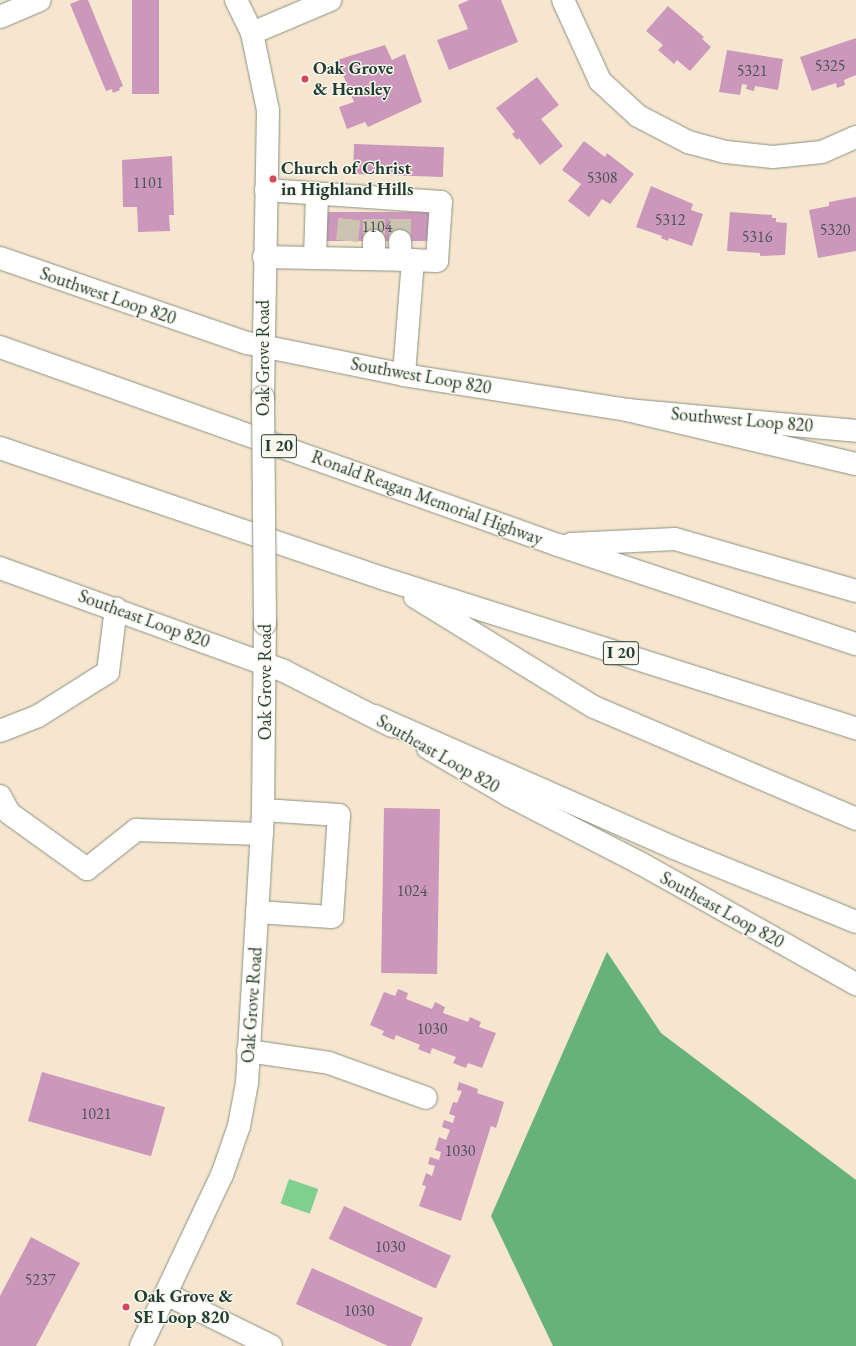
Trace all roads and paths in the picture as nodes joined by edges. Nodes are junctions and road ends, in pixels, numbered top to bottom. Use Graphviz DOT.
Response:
graph roads {
  1 [pos="40,0"];
  2 [pos="236,0"];
  3 [pos="330,0"];
  4 [pos="563,0"];
  5 [pos="0,17"];
  6 [pos="252,33"];
  7 [pos="856,137"];
  8 [pos="266,190"];
  9 [pos="317,194"];
  10 [pos="404,254"];
  11 [pos="264,257"];
  12 [pos="0,258"];
  13 [pos="315,258"];
  14 [pos="262,346"];
  15 [pos="0,347"];
  16 [pos="404,375"];
  17 [pos="627,410"];
  18 [pos="856,431"];
  19 [pos="0,448"];
  20 [pos="856,464"];
  21 [pos="558,545"];
  22 [pos="0,568"];
  23 [pos="385,579"];
  24 [pos="856,591"];
  25 [pos="116,608"];
  26 [pos="856,644"];
  27 [pos="266,664"];
  28 [pos="375,716"];
  29 [pos="856,728"];
  30 [pos="0,731"];
  31 [pos="0,796"];
  32 [pos="263,810"];
  33 [pos="856,819"];
  34 [pos="262,834"];
  35 [pos="258,912"];
  36 [pos="856,922"];
  37 [pos="856,984"];
  38 [pos="248,1051"];
  39 [pos="426,1098"];
  40 [pos="166,1294"];
  41 [pos="141,1346"];
  42 [pos="271,1346"];
  1 -- 5 [label="main road"];
  2 -- 6 [label="main road, Oak Grove Road"];
  3 -- 6 [label="main road"];
  4 -- 7 [label="main road"];
  6 -- 8 [label="main road, Oak Grove Road"];
  8 -- 9 [label="main road"];
  8 -- 11 [label="main road, Oak Grove Road"];
  9 -- 10 [label="main road"];
  9 -- 13 [label="main road"];
  10 -- 13 [label="main road"];
  10 -- 16 [label="main road"];
  11 -- 13 [label="main road"];
  11 -- 14 [label="main road, Oak Grove Road"];
  12 -- 14 [label="main road, Southwest Loop 820"];
  14 -- 16 [label="main road, Southwest Loop 820"];
  14 -- 27 [label="main road, Oak Grove Road, bridge"];
  15 -- 21 [label="main road, Ronald Reagan Memorial Highway / I 20"];
  16 -- 17 [label="main road, Southwest Loop 820"];
  17 -- 18 [label="main road, Southwest Loop 820"];
  17 -- 20 [label="main road"];
  19 -- 23 [label="main road, I 20"];
  21 -- 24 [label="main road"];
  21 -- 26 [label="main road, Ronald Reagan Memorial Highway / I 20"];
  22 -- 25 [label="main road, Southeast Loop 820"];
  23 -- 29 [label="main road, I 20"];
  23 -- 33 [label="main road"];
  25 -- 27 [label="main road, Southeast Loop 820"];
  25 -- 30 [label="main road"];
  27 -- 28 [label="main road, Southeast Loop 820"];
  27 -- 32 [label="main road, Oak Grove Road"];
  28 -- 36 [label="main road"];
  28 -- 37 [label="main road, Southeast Loop 820"];
  31 -- 34 [label="main road"];
  32 -- 34 [label="main road, Oak Grove Road"];
  32 -- 35 [label="main road"];
  34 -- 35 [label="main road, Oak Grove Road"];
  35 -- 38 [label="main road, Oak Grove Road"];
  38 -- 39 [label="main road"];
  38 -- 40 [label="main road, Oak Grove Road"];
  40 -- 41 [label="main road, Oak Grove Road"];
  40 -- 42 [label="main road"];
}
